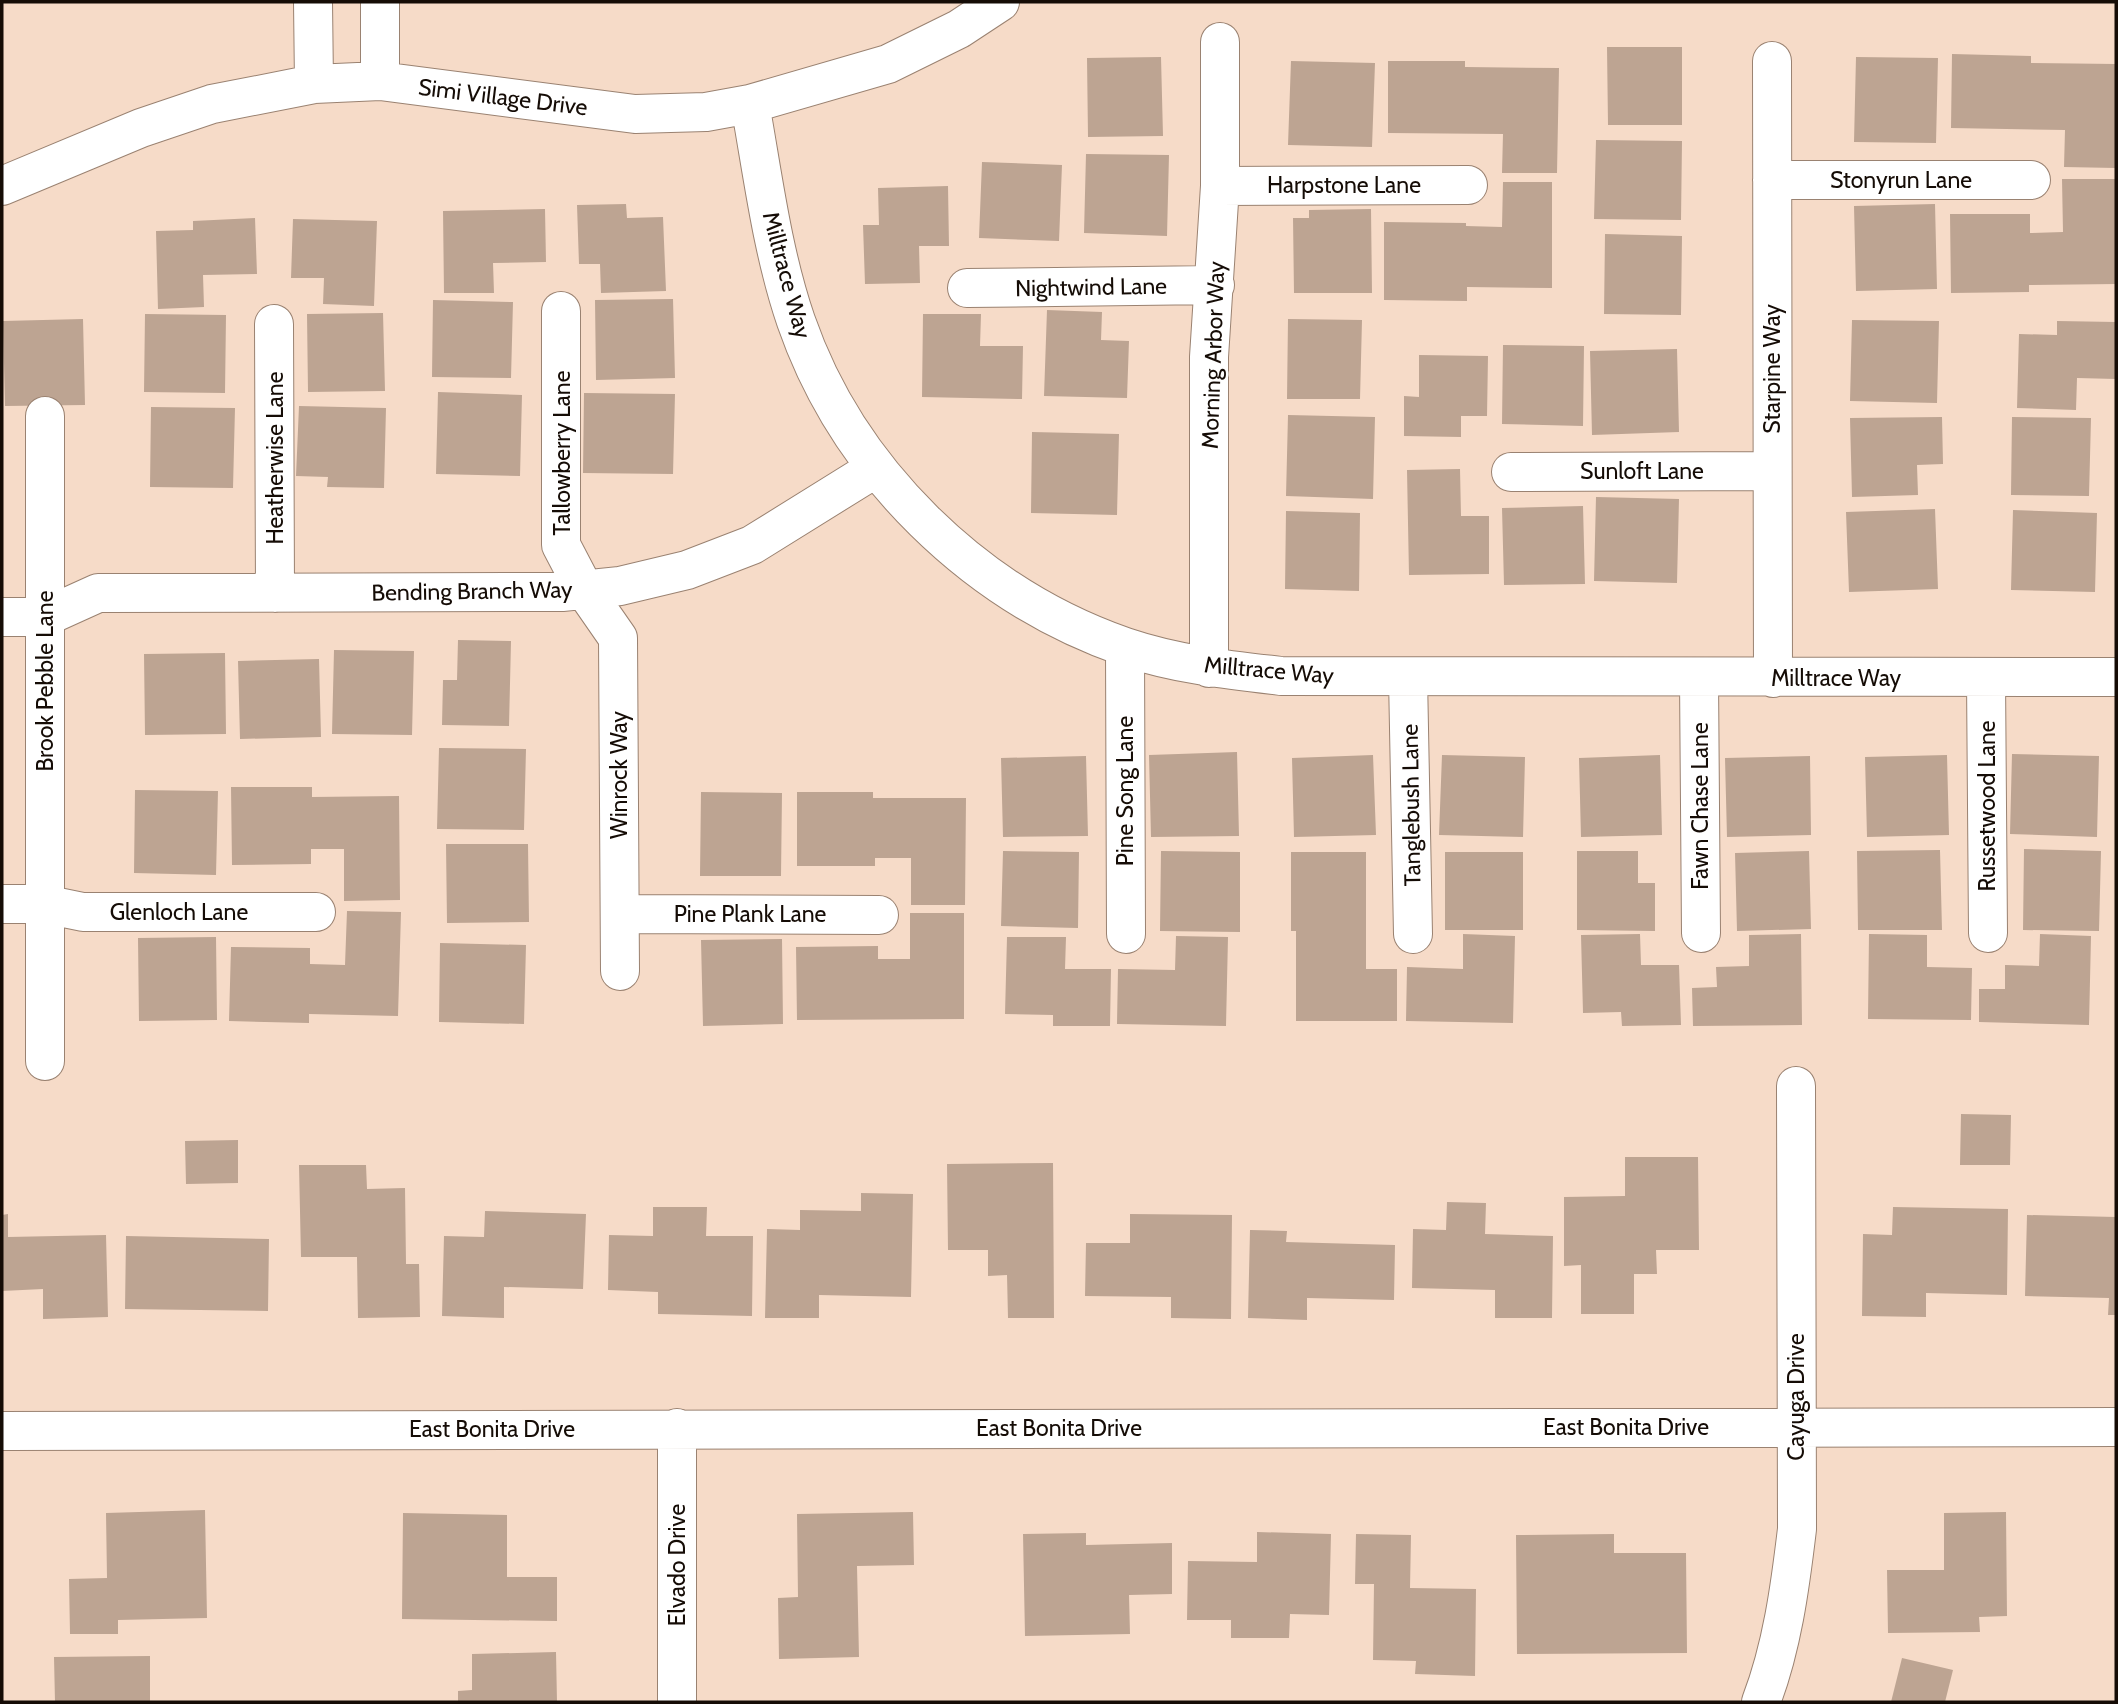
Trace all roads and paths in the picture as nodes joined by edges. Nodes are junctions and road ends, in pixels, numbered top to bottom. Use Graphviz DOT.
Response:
graph roads {
  1 [pos="313,2"];
  2 [pos="380,2"];
  3 [pos="1000,2"];
  4 [pos="1220,42"];
  5 [pos="1772,61"];
  6 [pos="380,81"];
  7 [pos="314,84"];
  8 [pos="750,104"];
  9 [pos="1772,180"];
  10 [pos="2031,180"];
  11 [pos="1468,185"];
  12 [pos="2,186"];
  13 [pos="1220,186"];
  14 [pos="1214,285"];
  15 [pos="967,288"];
  16 [pos="561,311"];
  17 [pos="274,324"];
  18 [pos="45,416"];
  19 [pos="876,468"];
  20 [pos="1772,471"];
  21 [pos="1511,472"];
  22 [pos="584,589"];
  23 [pos="275,593"];
  24 [pos="2,617"];
  25 [pos="45,617"];
  26 [pos="1125,647"];
  27 [pos="1209,668"];
  28 [pos="1408,677"];
  29 [pos="2116,677"];
  30 [pos="1699,678"];
  31 [pos="1773,678"];
  32 [pos="1986,678"];
  33 [pos="2,904"];
  34 [pos="44,904"];
  35 [pos="316,912"];
  36 [pos="620,914"];
  37 [pos="879,915"];
  38 [pos="1701,933"];
  39 [pos="1988,933"];
  40 [pos="1126,934"];
  41 [pos="1413,934"];
  42 [pos="620,971"];
  43 [pos="45,1062"];
  44 [pos="1796,1086"];
  45 [pos="1797,1427"];
  46 [pos="2116,1427"];
  47 [pos="677,1428"];
  48 [pos="2,1430"];
  49 [pos="677,1702"];
  50 [pos="1760,1702"];
  1 -- 7 [label="street"];
  2 -- 6 [label="street"];
  3 -- 8 [label="street, Simi Village Drive"];
  4 -- 13 [label="street, Morning Arbor Way"];
  5 -- 9 [label="street, Starpine Way"];
  6 -- 7 [label="street, Simi Village Drive"];
  6 -- 8 [label="street, Simi Village Drive"];
  7 -- 12 [label="street, Simi Village Drive"];
  8 -- 19 [label="street, Milltrace Way"];
  9 -- 10 [label="street, Stonyrun Lane"];
  9 -- 20 [label="street, Starpine Way"];
  11 -- 13 [label="street, Harpstone Lane"];
  13 -- 14 [label="street, Morning Arbor Way"];
  14 -- 15 [label="street, Nightwind Lane"];
  14 -- 27 [label="street, Morning Arbor Way"];
  16 -- 22 [label="street, Tallowberry Lane"];
  17 -- 23 [label="street, Heatherwise Lane"];
  18 -- 25 [label="street, Brook Pebble Lane"];
  19 -- 22 [label="street, Bending Branch Way"];
  19 -- 26 [label="street, Milltrace Way"];
  20 -- 21 [label="street, Sunloft Lane"];
  20 -- 31 [label="street, Starpine Way"];
  22 -- 23 [label="street, Bending Branch Way"];
  22 -- 36 [label="street, Winrock Way"];
  23 -- 25 [label="street, Bending Branch Way"];
  24 -- 25 [label="street"];
  25 -- 34 [label="street, Brook Pebble Lane"];
  26 -- 27 [label="street, Milltrace Way"];
  26 -- 40 [label="street, Pine Song Lane"];
  27 -- 28 [label="street, Milltrace Way"];
  28 -- 30 [label="street, Milltrace Way"];
  28 -- 41 [label="street, Tanglebush Lane"];
  29 -- 32 [label="street, Milltrace Way"];
  30 -- 31 [label="street, Milltrace Way"];
  30 -- 38 [label="street, Fawn Chase Lane"];
  31 -- 32 [label="street, Milltrace Way"];
  32 -- 39 [label="street, Russetwood Lane"];
  33 -- 34 [label="street"];
  34 -- 35 [label="street, Glenloch Lane"];
  34 -- 43 [label="street, Brook Pebble Lane"];
  36 -- 37 [label="street, Pine Plank Lane"];
  36 -- 42 [label="street, Winrock Way"];
  44 -- 45 [label="street, Cayuga Drive"];
  45 -- 46 [label="street, East Bonita Drive"];
  45 -- 47 [label="street, East Bonita Drive"];
  45 -- 50 [label="street, Cayuga Drive"];
  47 -- 48 [label="street, East Bonita Drive"];
  47 -- 49 [label="street, Elvado Drive"];
}
